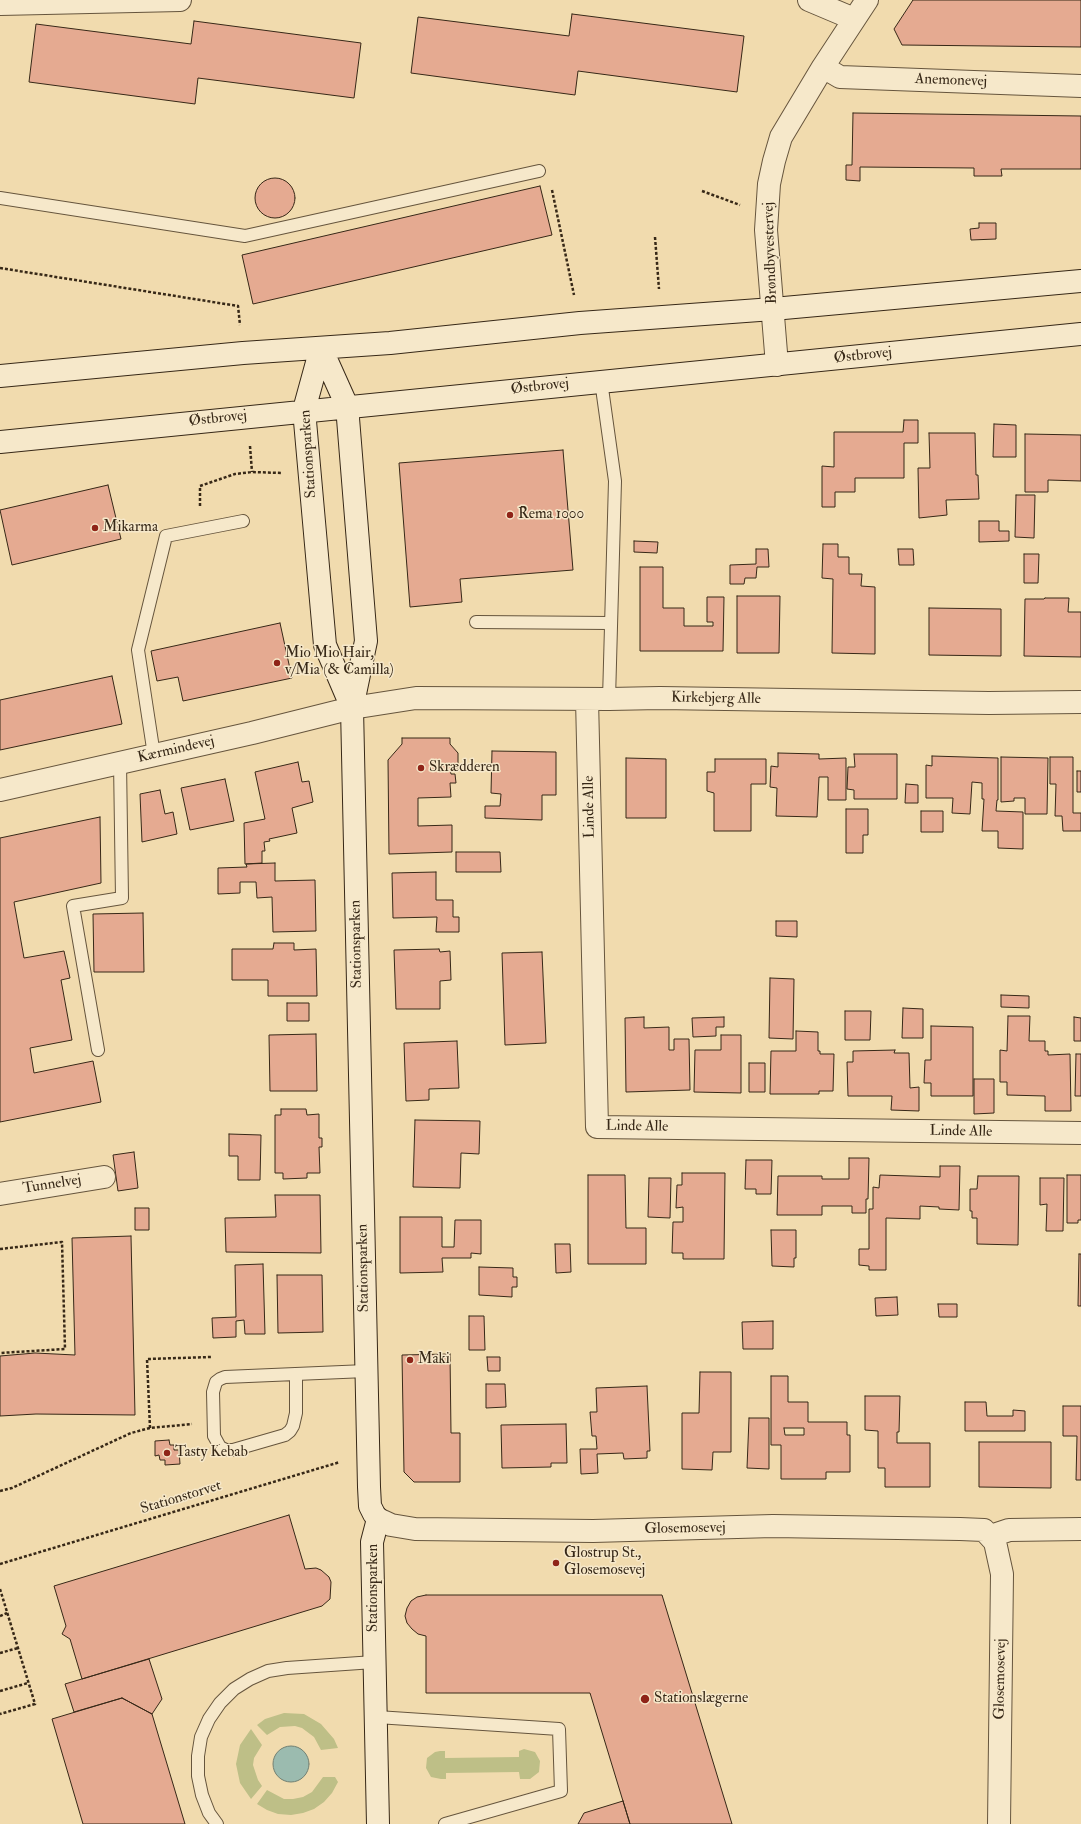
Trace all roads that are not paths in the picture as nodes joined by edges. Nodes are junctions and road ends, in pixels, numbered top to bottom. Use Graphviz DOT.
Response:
graph roads {
  1 [pos="180,0"];
  2 [pos="809,0"];
  3 [pos="867,0"];
  4 [pos="0,4"];
  5 [pos="854,19"];
  6 [pos="823,67"];
  7 [pos="1081,86"];
  8 [pos="539,171"];
  9 [pos="0,198"];
  10 [pos="1081,281"];
  11 [pos="773,309"];
  12 [pos="1081,334"];
  13 [pos="321,348"];
  14 [pos="777,365"];
  15 [pos="1,376"];
  16 [pos="601,381"];
  17 [pos="347,406"];
  18 [pos="304,410"];
  19 [pos="6,441"];
  20 [pos="243,522"];
  21 [pos="476,622"];
  22 [pos="610,623"];
  23 [pos="587,699"];
  24 [pos="609,699"];
  25 [pos="1081,702"];
  26 [pos="352,708"];
  27 [pos="154,755"];
  28 [pos="120,762"];
  29 [pos="0,790"];
  30 [pos="98,1050"];
  31 [pos="1081,1133"];
  32 [pos="104,1177"];
  33 [pos="0,1194"];
  34 [pos="366,1371"];
  35 [pos="296,1375"];
  36 [pos="378,1519"];
  37 [pos="1081,1529"];
  38 [pos="991,1536"];
  39 [pos="374,1662"];
  40 [pos="377,1717"];
  41 [pos="217,1824"];
  42 [pos="378,1824"];
  43 [pos="445,1824"];
  44 [pos="999,1824"];
  1 -- 4 [label="street"];
  2 -- 5 [label="street"];
  3 -- 5 [label="street, Brøndbyvestervej"];
  5 -- 6 [label="street, Brøndbyvestervej"];
  6 -- 7 [label="street, Anemonevej"];
  6 -- 11 [label="street, Brøndbyvestervej"];
  8 -- 9 [label="lane"];
  10 -- 11 [label="street"];
  11 -- 13 [label="street"];
  11 -- 14 [label="street, Brøndbyvestervej"];
  12 -- 14 [label="street, Østbrovej"];
  13 -- 15 [label="street"];
  13 -- 17 [label="street, Stationsparken"];
  13 -- 18 [label="street, Stationsparken"];
  14 -- 16 [label="street, Østbrovej"];
  16 -- 17 [label="street, Østbrovej"];
  16 -- 22 [label="lane"];
  17 -- 18 [label="street, Østbrovej"];
  17 -- 26 [label="street, Stationsparken"];
  18 -- 19 [label="street, Østbrovej"];
  18 -- 26 [label="street, Stationsparken"];
  20 -- 27 [label="lane"];
  21 -- 22 [label="lane"];
  22 -- 24 [label="lane"];
  23 -- 24 [label="street, Kirkebjerg Alle"];
  23 -- 26 [label="street, Kirkebjerg Alle"];
  23 -- 31 [label="street, Linde Alle"];
  24 -- 25 [label="street, Kirkebjerg Alle"];
  26 -- 27 [label="street, Kærmindevej"];
  26 -- 34 [label="street, Stationsparken"];
  27 -- 28 [label="street, Kærmindevej"];
  28 -- 29 [label="street, Kærmindevej"];
  28 -- 30 [label="lane"];
  32 -- 33 [label="street, Tunnelvej"];
  34 -- 35 [label="lane"];
  34 -- 36 [label="street, Stationsparken"];
  35 -- 35 [label="lane"];
  36 -- 38 [label="street, Glosemosevej"];
  36 -- 39 [label="street, Stationsparken"];
  37 -- 38 [label="street"];
  38 -- 44 [label="street, Glosemosevej"];
  39 -- 40 [label="street, Stationsparken"];
  39 -- 41 [label="lane"];
  40 -- 42 [label="street, Stationsparken"];
  40 -- 43 [label="lane"];
}
